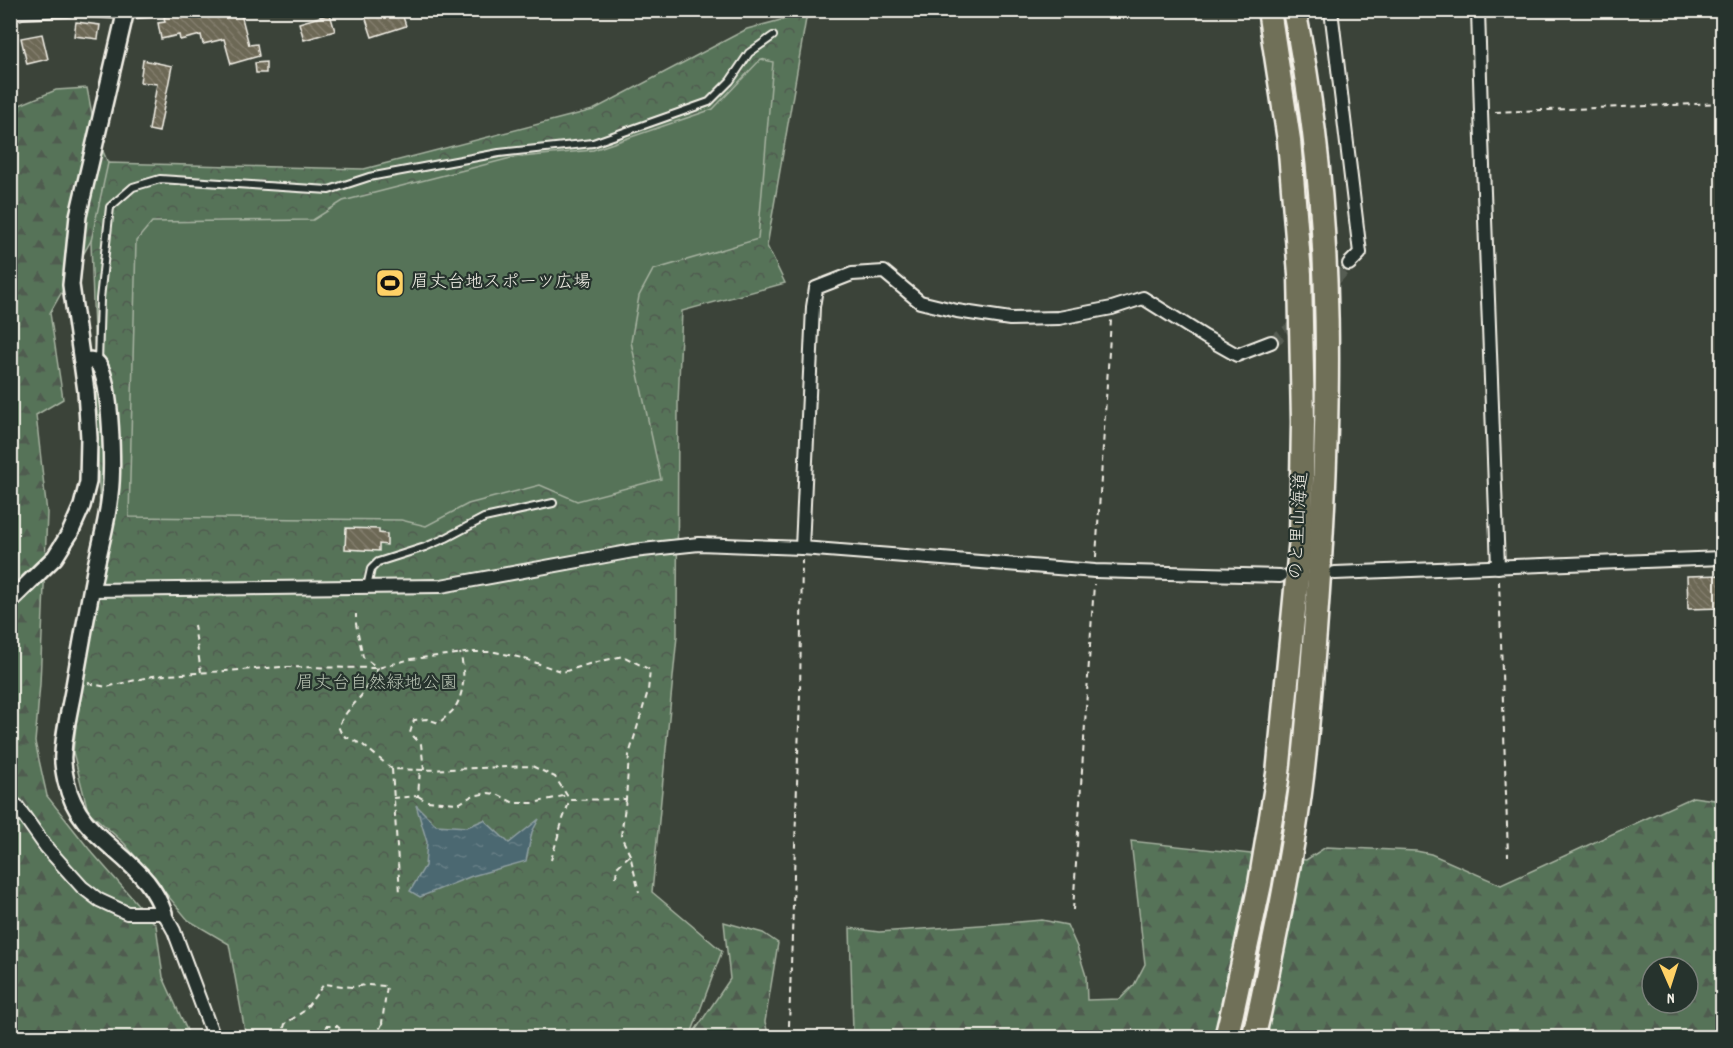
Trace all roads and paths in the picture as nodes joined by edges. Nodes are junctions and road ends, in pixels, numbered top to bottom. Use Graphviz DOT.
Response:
graph roads {
  1 [pos="68,10"];
  2 [pos="78,10"];
  3 [pos="152,10"];
  4 [pos="1269,10"];
  5 [pos="1294,10"];
  6 [pos="1331,10"];
  7 [pos="1478,10"];
  8 [pos="126,11"];
  9 [pos="10,15"];
  10 [pos="773,36"];
  11 [pos="1722,103"];
  12 [pos="1481,112"];
  13 [pos="1349,264"];
  14 [pos="1112,308"];
  15 [pos="1271,342"];
  16 [pos="82,361"];
  17 [pos="98,363"];
  18 [pos="554,503"];
  19 [pos="802,548"];
  20 [pos="1722,558"];
  21 [pos="1498,567"];
  22 [pos="1095,571"];
  23 [pos="1335,573"];
  24 [pos="1280,576"];
  25 [pos="367,586"];
  26 [pos="92,590"];
  27 [pos="10,601"];
  28 [pos="356,614"];
  29 [pos="194,626"];
  30 [pos="460,653"];
  31 [pos="378,668"];
  32 [pos="201,672"];
  33 [pos="75,680"];
  34 [pos="392,769"];
  35 [pos="420,770"];
  36 [pos="424,770"];
  37 [pos="567,795"];
  38 [pos="418,796"];
  39 [pos="393,798"];
  40 [pos="626,799"];
  41 [pos="570,800"];
  42 [pos="10,802"];
  43 [pos="630,855"];
  44 [pos="1508,856"];
  45 [pos="551,860"];
  46 [pos="616,877"];
  47 [pos="639,892"];
  48 [pos="400,893"];
  49 [pos="1073,910"];
  50 [pos="164,913"];
  51 [pos="382,1023"];
  52 [pos="789,1026"];
  53 [pos="214,1038"];
  54 [pos="281,1038"];
  55 [pos="326,1038"];
  56 [pos="355,1038"];
  57 [pos="375,1038"];
  58 [pos="386,1038"];
  59 [pos="1226,1038"];
  60 [pos="1253,1038"];
  1 -- 9 [label="street"];
  2 -- 8 [label="street"];
  3 -- 8 [label="street"];
  4 -- 59 [label="highway, のと里山海道"];
  5 -- 60 [label="highway, のと里山海道"];
  6 -- 13 [label="street"];
  7 -- 12 [label="street"];
  8 -- 16 [label="street"];
  10 -- 17 [label="lane"];
  11 -- 12 [label="path"];
  12 -- 21 [label="street"];
  14 -- 15 [label="street"];
  14 -- 19 [label="street"];
  14 -- 22 [label="path"];
  16 -- 17 [label="street"];
  16 -- 27 [label="street"];
  17 -- 26 [label="street"];
  18 -- 25 [label="lane"];
  19 -- 22 [label="street"];
  19 -- 25 [label="street"];
  19 -- 52 [label="path"];
  20 -- 21 [label="street"];
  21 -- 23 [label="street"];
  21 -- 44 [label="path"];
  22 -- 24 [label="street"];
  22 -- 49 [label="path"];
  25 -- 26 [label="street"];
  26 -- 33 [label="street"];
  28 -- 31 [label="path"];
  29 -- 32 [label="path"];
  30 -- 31 [label="path"];
  30 -- 36 [label="path"];
  30 -- 40 [label="path"];
  31 -- 32 [label="path"];
  31 -- 34 [label="path"];
  32 -- 33 [label="path"];
  33 -- 50 [label="street"];
  34 -- 35 [label="path"];
  34 -- 39 [label="path"];
  35 -- 36 [label="path"];
  35 -- 38 [label="path"];
  36 -- 37 [label="path"];
  37 -- 38 [label="path"];
  37 -- 41 [label="path"];
  38 -- 39 [label="path"];
  39 -- 48 [label="path"];
  40 -- 41 [label="path"];
  40 -- 43 [label="path"];
  41 -- 45 [label="path"];
  42 -- 50 [label="street"];
  43 -- 46 [label="path"];
  43 -- 47 [label="path"];
  50 -- 53 [label="street"];
  51 -- 54 [label="path"];
  51 -- 57 [label="path"];
  51 -- 58 [label="path"];
  55 -- 56 [label="path"];
}
